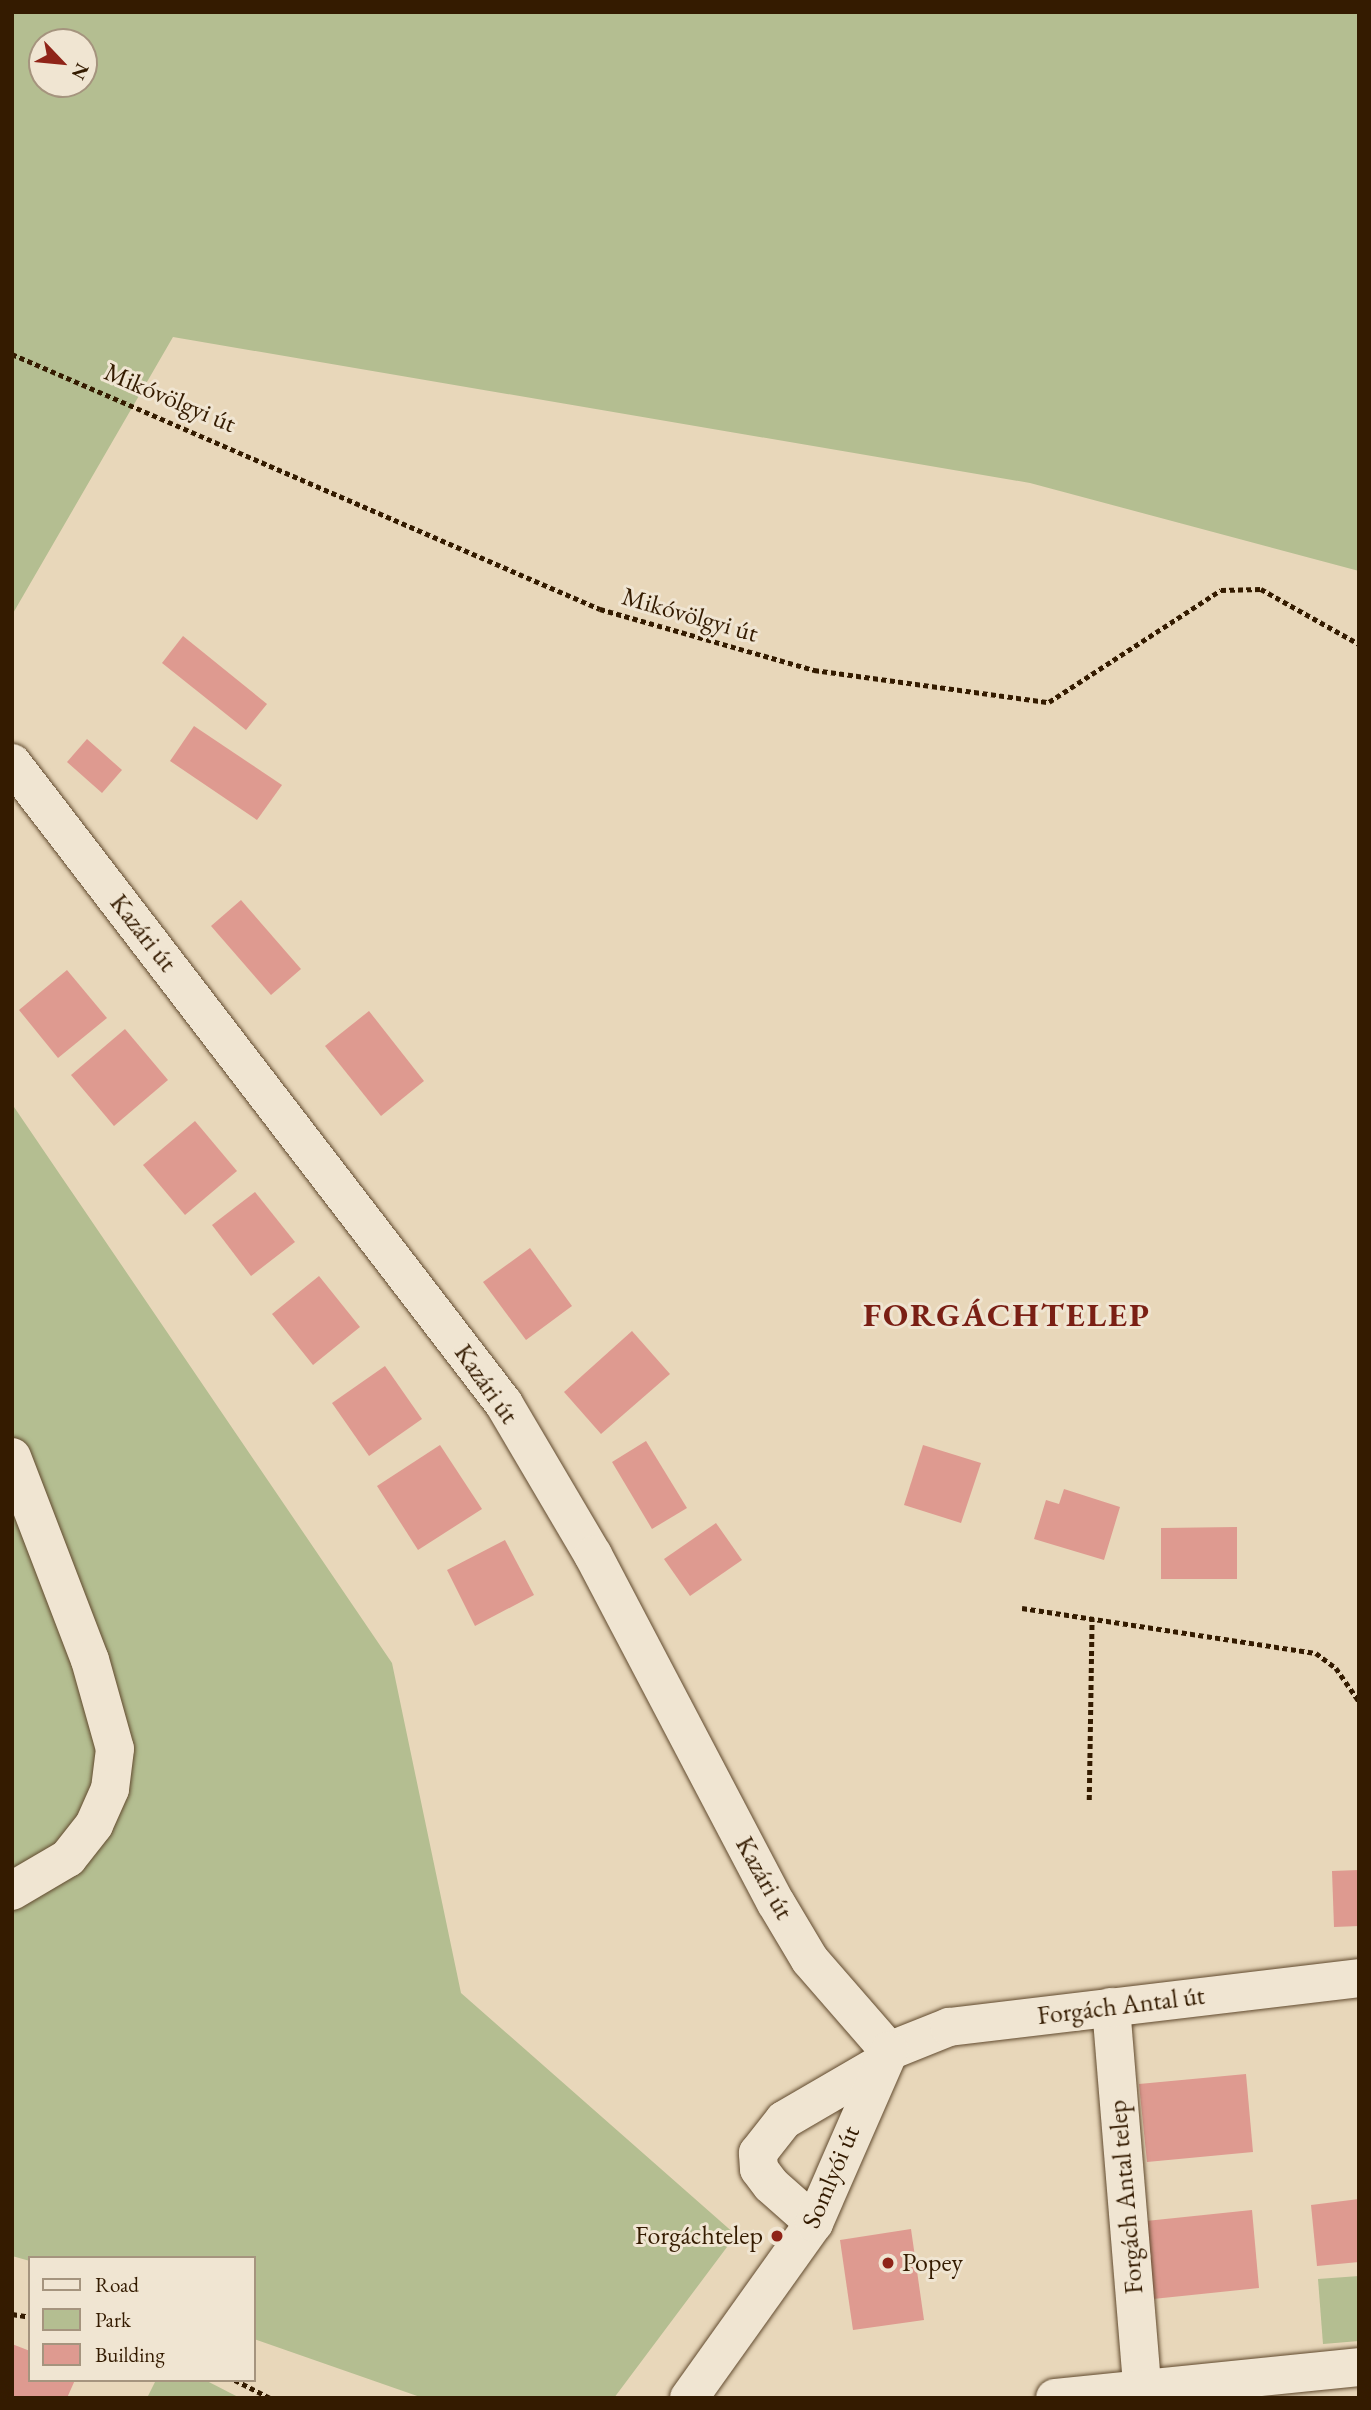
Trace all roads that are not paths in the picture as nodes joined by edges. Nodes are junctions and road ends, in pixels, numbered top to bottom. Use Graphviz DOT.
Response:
graph roads {
  1 [pos="12,763"];
  2 [pos="12,1458"];
  3 [pos="12,1891"];
  4 [pos="1359,1978"];
  5 [pos="1111,2007"];
  6 [pos="885,2057"];
  7 [pos="814,2223"];
  8 [pos="1359,2367"];
  9 [pos="1142,2388"];
  10 [pos="689,2398"];
  11 [pos="1055,2398"];
  1 -- 6 [label="street, Kazári út"];
  2 -- 3 [label="street"];
  4 -- 5 [label="street, Forgách Antal út"];
  5 -- 6 [label="street, Forgách Antal út"];
  5 -- 9 [label="street, Forgách Antal telep"];
  6 -- 7 [label="street, Somlyói út"];
  6 -- 7 [label="street, Forgách Antal út"];
  7 -- 10 [label="street, Somlyói út"];
  8 -- 9 [label="street"];
  9 -- 11 [label="street"];
}
